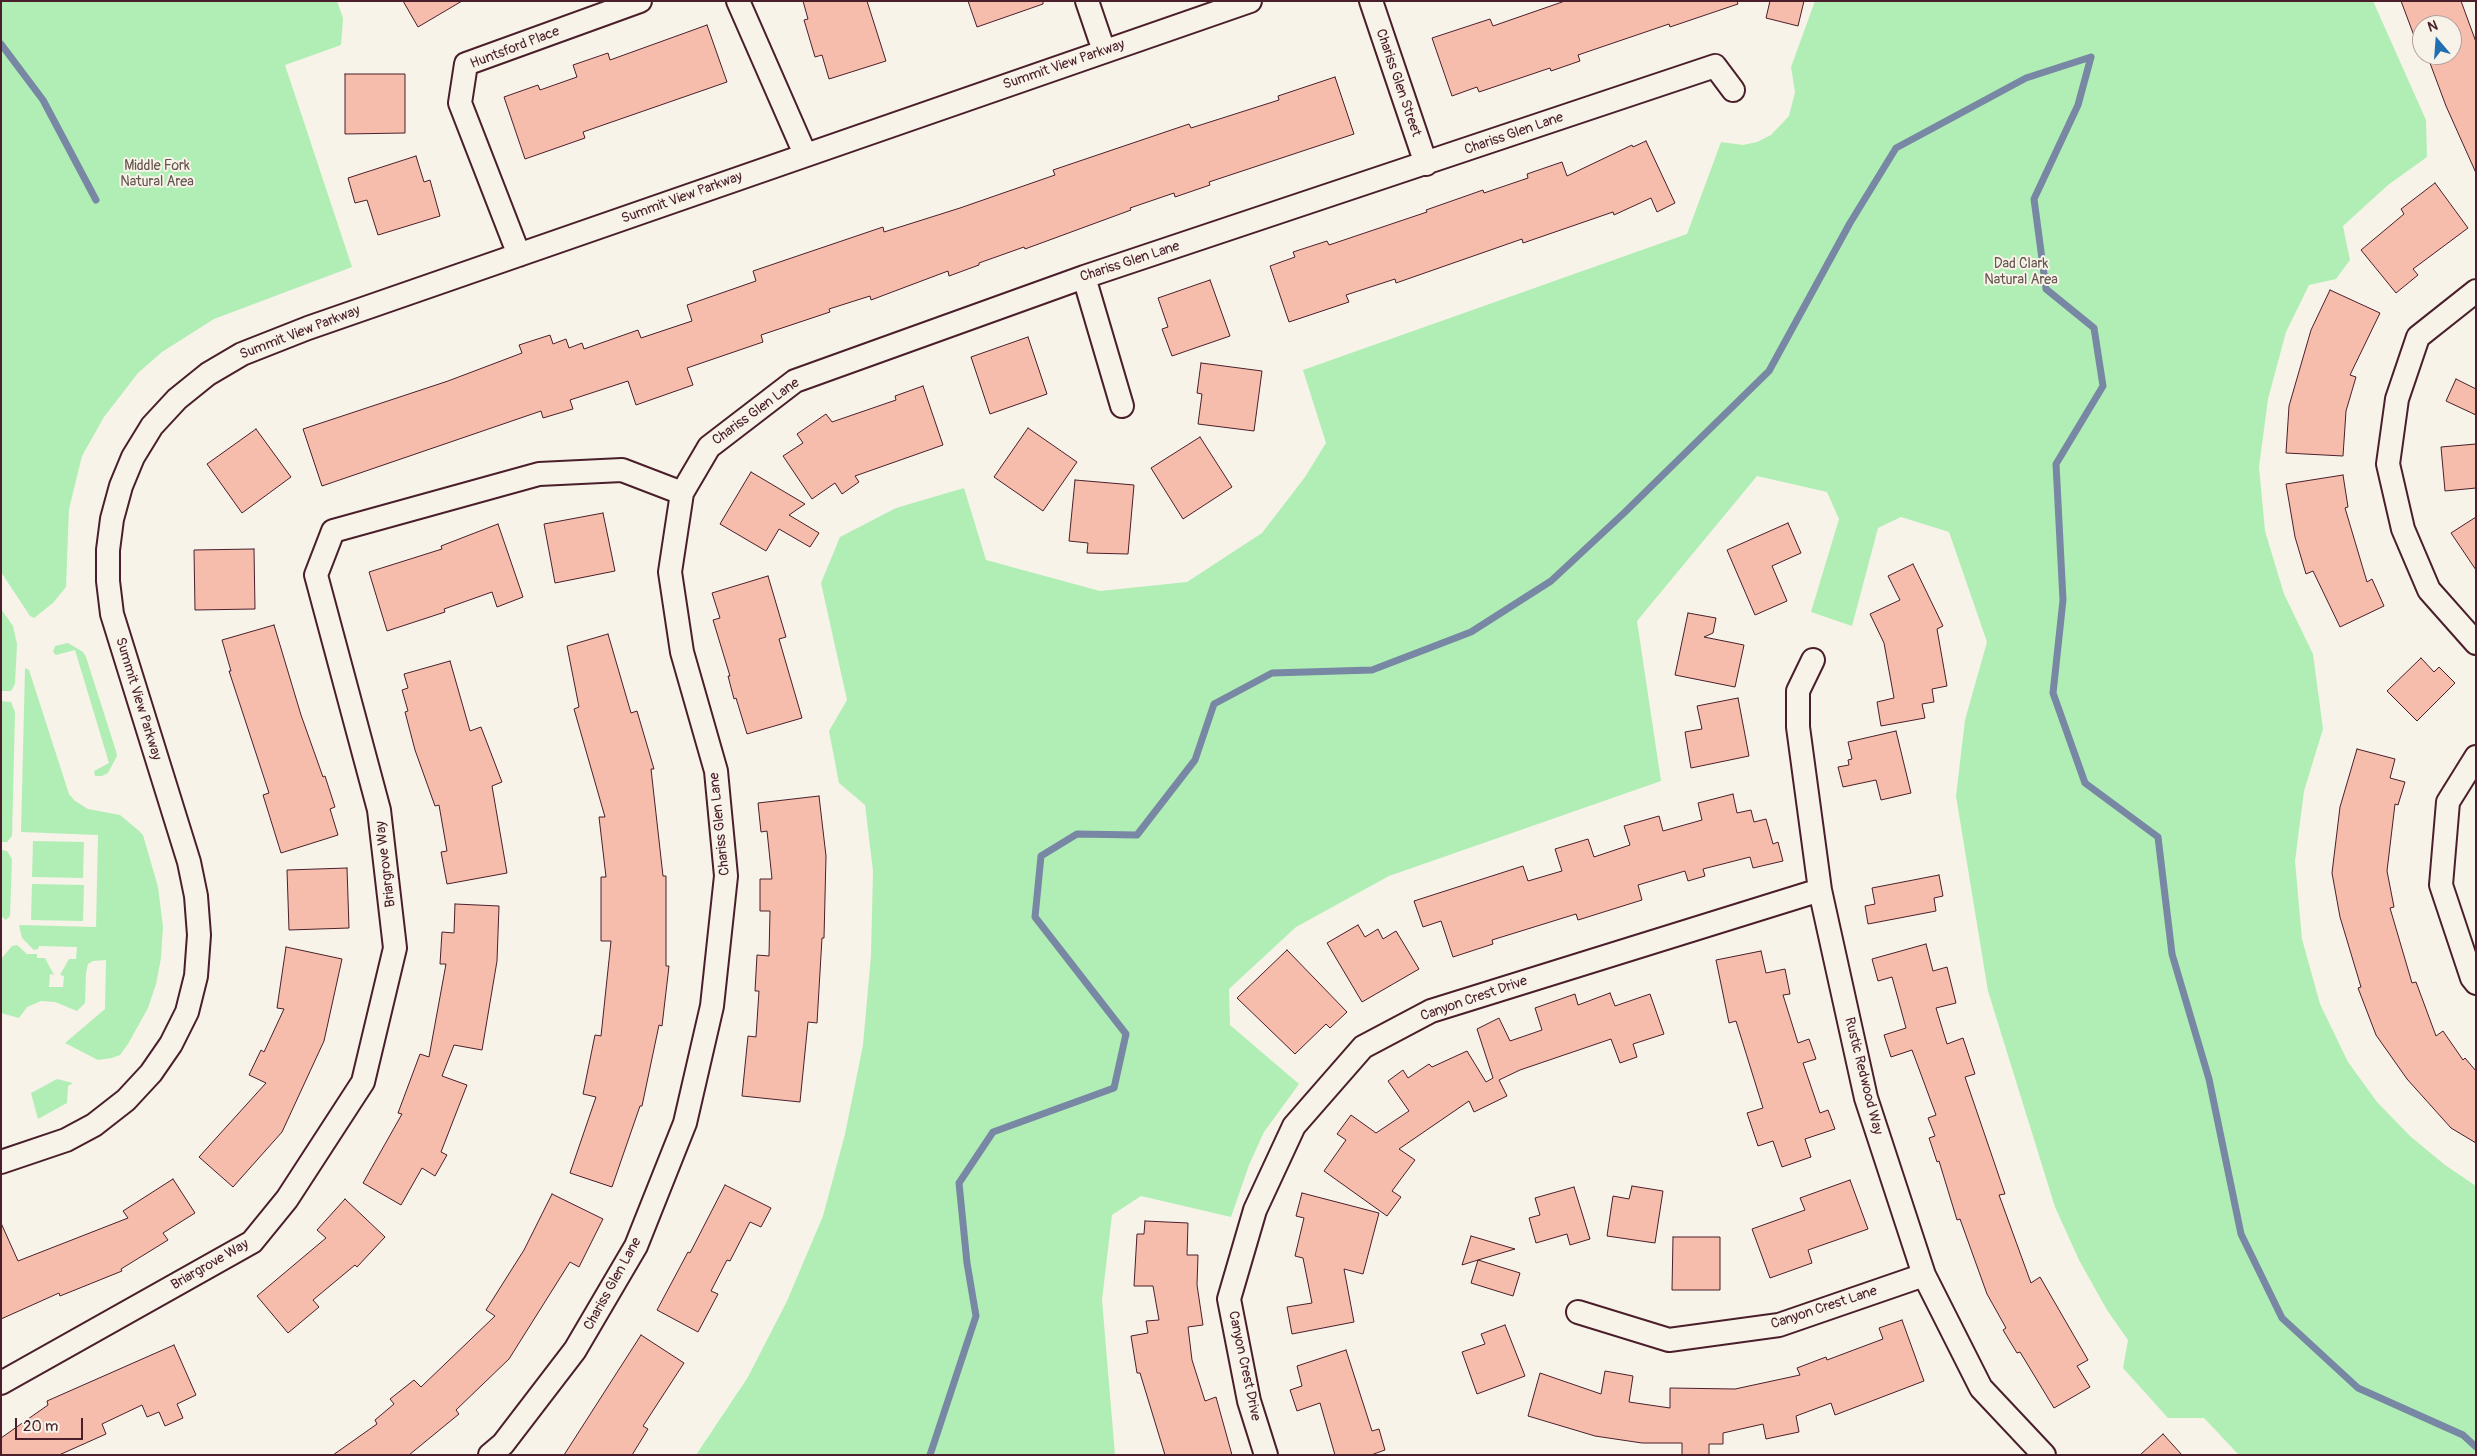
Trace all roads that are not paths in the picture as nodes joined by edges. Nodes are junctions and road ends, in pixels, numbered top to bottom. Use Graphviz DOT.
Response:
graph roads {
  1 [pos="640,1"];
  2 [pos="738,1"];
  3 [pos="1087,1"];
  4 [pos="1250,1"];
  5 [pos="1371,1"];
  6 [pos="1104,51"];
  7 [pos="1733,90"];
  8 [pos="805,154"];
  9 [pos="1426,164"];
  10 [pos="519,256"];
  11 [pos="1084,277"];
  12 [pos="2476,291"];
  13 [pos="1122,406"];
  14 [pos="682,493"];
  15 [pos="2476,643"];
  16 [pos="1813,660"];
  17 [pos="2476,757"];
  18 [pos="1820,890"];
  19 [pos="2476,983"];
  20 [pos="1,1162"];
  21 [pos="1924,1276"];
  22 [pos="1578,1312"];
  23 [pos="1,1383"];
  24 [pos="490,1455"];
  25 [pos="1266,1455"];
  26 [pos="2044,1455"];
  1 -- 10 [label="street, Huntsford Place"];
  2 -- 8 [label="street"];
  3 -- 6 [label="street"];
  4 -- 6 [label="street, Summit View Parkway"];
  5 -- 9 [label="street, Chariss Glen Street"];
  6 -- 8 [label="street, Summit View Parkway"];
  7 -- 9 [label="street, Chariss Glen Lane"];
  8 -- 10 [label="street, Summit View Parkway"];
  9 -- 11 [label="street, Chariss Glen Lane"];
  10 -- 20 [label="street, Summit View Parkway"];
  11 -- 13 [label="street"];
  11 -- 14 [label="street, Chariss Glen Lane"];
  12 -- 15 [label="street"];
  14 -- 23 [label="street, Briargrove Way"];
  14 -- 24 [label="street, Chariss Glen Lane"];
  16 -- 18 [label="street, Rustic Redwood Way"];
  17 -- 19 [label="street"];
  18 -- 21 [label="street, Rustic Redwood Way"];
  18 -- 25 [label="street, Canyon Crest Drive"];
  21 -- 22 [label="street, Canyon Crest Lane"];
  21 -- 26 [label="street, Rustic Redwood Way"];
}
